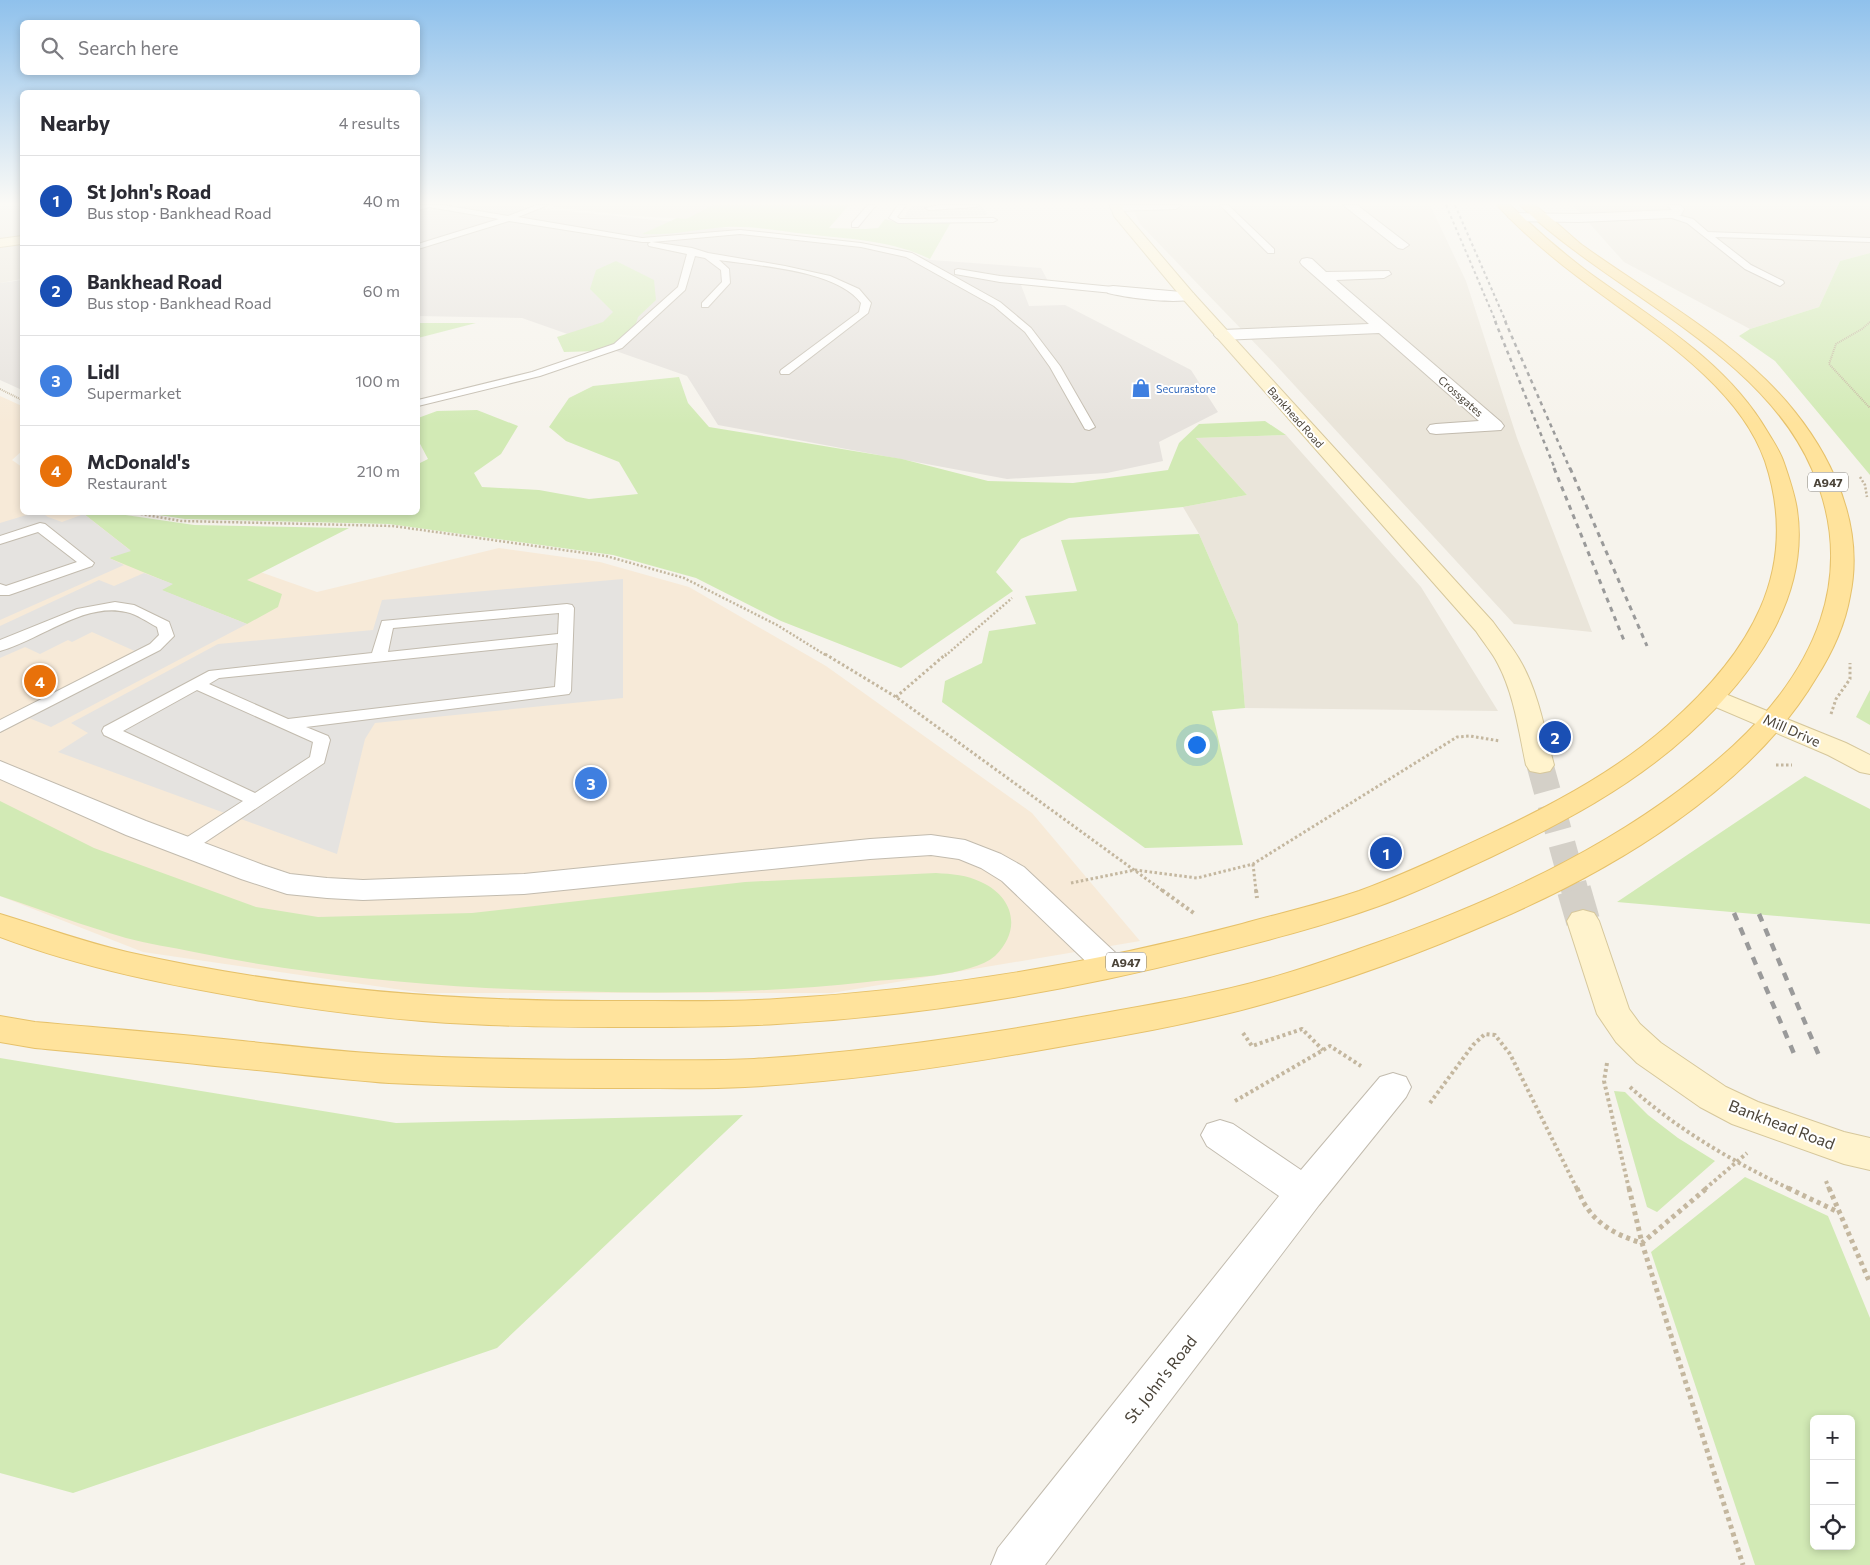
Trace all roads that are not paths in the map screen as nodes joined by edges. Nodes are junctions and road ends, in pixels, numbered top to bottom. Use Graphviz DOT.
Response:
graph roads {
  1 [pos="685,278"];
  2 [pos="726,278"];
  3 [pos="823,278"];
  4 [pos="949,278"];
  5 [pos="994,278"];
  6 [pos="1173,278"];
  7 [pos="1324,278"];
  8 [pos="1586,278"];
  9 [pos="1619,278"];
  10 [pos="1769,278"];
  11 [pos="1780,283"];
  12 [pos="1113,290"];
  13 [pos="1188,296"];
  14 [pos="705,305"];
  15 [pos="1382,328"];
  16 [pos="1222,335"];
  17 [pos="785,372"];
  18 [pos="420,403"];
  19 [pos="1089,427"];
  20 [pos="1436,429"];
  21 [pos="0,540"];
  22 [pos="0,588"];
  23 [pos="566,638"];
  24 [pos="0,646"];
  25 [pos="379,657"];
  26 [pos="196,684"];
  27 [pos="1713,698"];
  28 [pos="1774,721"];
  29 [pos="286,724"];
  30 [pos="0,727"];
  31 [pos="1540,765"];
  32 [pos="1870,766"];
  33 [pos="0,769"];
  34 [pos="256,800"];
  35 [pos="185,847"];
  36 [pos="1583,921"];
  37 [pos="0,925"];
  38 [pos="1110,966"];
  39 [pos="0,1030"];
  40 [pos="1393,1087"];
  41 [pos="1220,1135"];
  42 [pos="1870,1154"];
  43 [pos="1306,1193"];
  44 [pos="1015,1565"];
  1 -- 18 [label="lane"];
  2 -- 14 [label="lane"];
  3 -- 17 [label="lane"];
  4 -- 19 [label="lane"];
  5 -- 12 [label="lane"];
  6 -- 13 [label="street, Bankhead Road"];
  7 -- 15 [label="street, Crossgates"];
  8 -- 27 [label="main road, A947"];
  9 -- 28 [label="main road, A947"];
  10 -- 11 [label="lane"];
  12 -- 13 [label="street"];
  13 -- 16 [label="street, Bankhead Road"];
  15 -- 16 [label="street"];
  15 -- 20 [label="street, Crossgates"];
  16 -- 31 [label="street, Bankhead Road"];
  21 -- 22 [label="lane"];
  23 -- 25 [label="lane"];
  23 -- 25 [label="lane"];
  23 -- 29 [label="lane"];
  24 -- 30 [label="lane"];
  25 -- 26 [label="lane"];
  26 -- 29 [label="lane"];
  26 -- 34 [label="lane"];
  27 -- 28 [label="street, Mill Drive"];
  27 -- 38 [label="main road, A947"];
  28 -- 32 [label="street, Mill Drive"];
  28 -- 39 [label="main road, A947"];
  29 -- 34 [label="lane"];
  33 -- 35 [label="street"];
  34 -- 35 [label="lane"];
  35 -- 38 [label="street"];
  36 -- 42 [label="street, Bankhead Road"];
  37 -- 38 [label="main road, A947"];
  40 -- 43 [label="street, St. John's Road"];
  41 -- 43 [label="street"];
  43 -- 44 [label="street, St. John's Road"];
}
